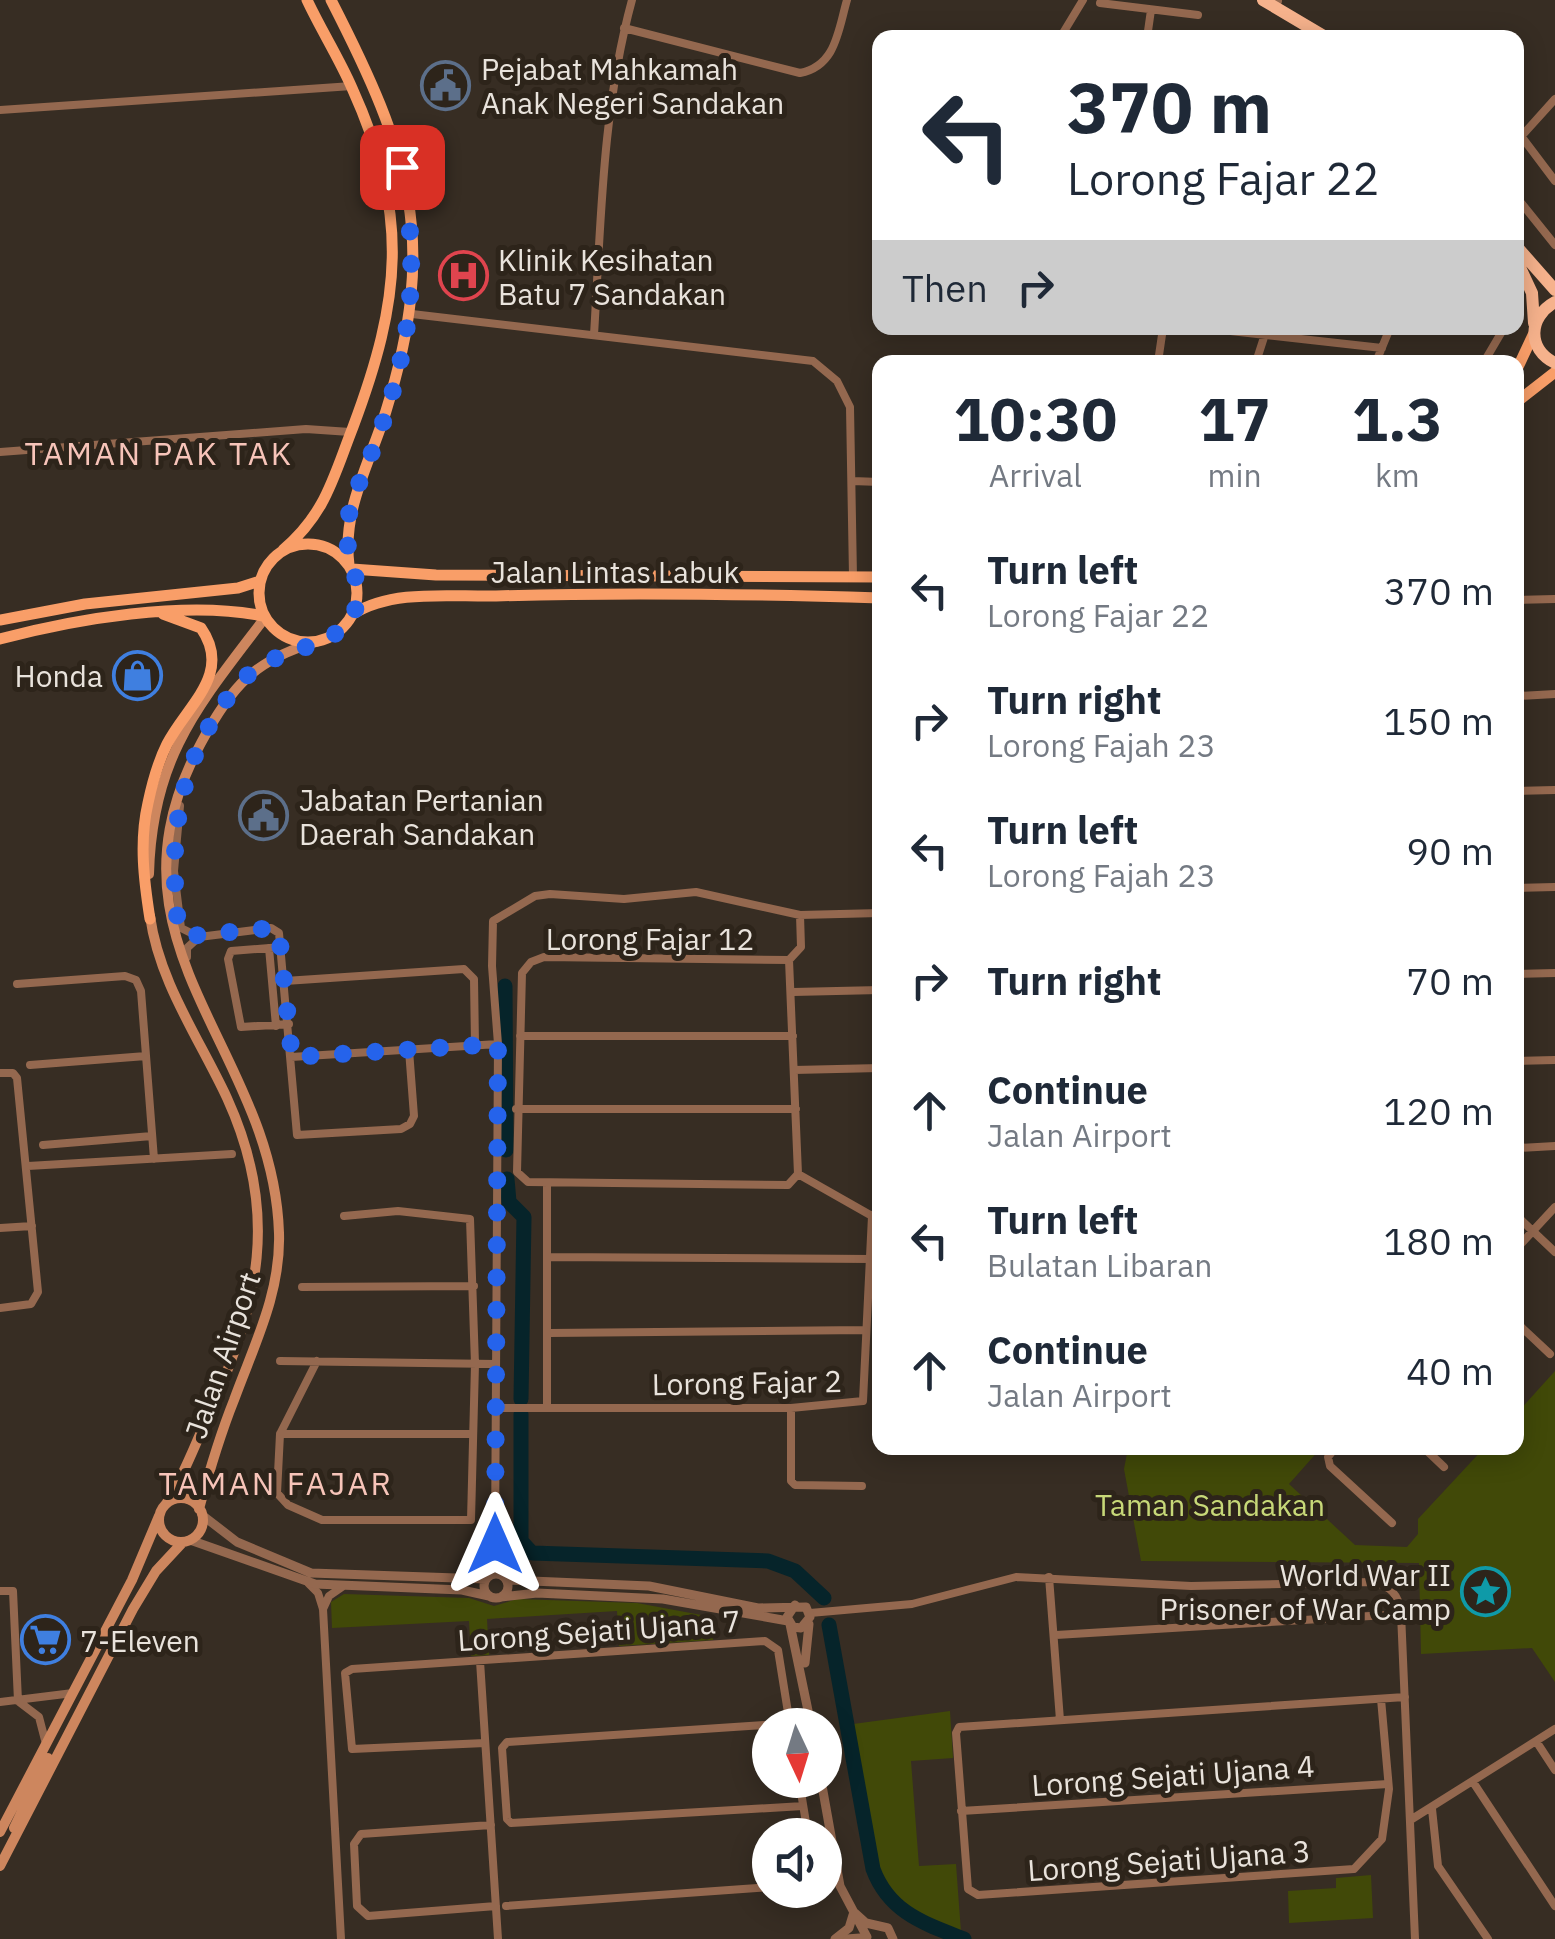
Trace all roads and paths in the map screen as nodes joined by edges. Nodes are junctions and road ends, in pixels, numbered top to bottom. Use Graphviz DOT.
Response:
graph roads {
  1 [pos="307,0"];
  2 [pos="331,0"];
  3 [pos="632,0"];
  4 [pos="846,0"];
  5 [pos="1082,0"];
  6 [pos="1263,0"];
  7 [pos="1277,0"];
  8 [pos="1100,3"];
  9 [pos="1150,10"];
  10 [pos="1198,15"];
  11 [pos="624,28"];
  12 [pos="1065,30"];
  13 [pos="1148,30"];
  14 [pos="1314,30"];
  15 [pos="1323,30"];
  16 [pos="352,86"];
  17 [pos="1555,99"];
  18 [pos="0,110"];
  19 [pos="1524,133"];
  20 [pos="1524,144"];
  21 [pos="1555,181"];
  22 [pos="1524,207"];
  23 [pos="1555,245"];
  24 [pos="1524,255"];
  25 [pos="1524,276"];
  26 [pos="1555,290"];
  27 [pos="1555,302"];
  28 [pos="412,314"];
  29 [pos="1534,330"];
  30 [pos="1298,335"];
  31 [pos="1387,335"];
  32 [pos="594,336"];
  33 [pos="1382,348"];
  34 [pos="1379,355"];
  35 [pos="1523,355"];
  36 [pos="1555,363"];
  37 [pos="1555,372"];
  38 [pos="1524,395"];
  39 [pos="350,432"];
  40 [pos="0,452"];
  41 [pos="852,481"];
  42 [pos="872,482"];
  43 [pos="283,550"];
  44 [pos="350,567"];
  45 [pos="852,577"];
  46 [pos="872,578"];
  47 [pos="260,581"];
  48 [pos="872,598"];
  49 [pos="1555,599"];
  50 [pos="1524,600"];
  51 [pos="162,614"];
  52 [pos="353,614"];
  53 [pos="264,618"];
  54 [pos="0,620"];
  55 [pos="0,640"];
  56 [pos="316,642"];
  57 [pos="1555,694"];
  58 [pos="1524,696"];
  59 [pos="186,777"];
  60 [pos="1555,790"];
  61 [pos="1524,791"];
  62 [pos="1524,888"];
  63 [pos="1555,888"];
  64 [pos="872,913"];
  65 [pos="800,915"];
  66 [pos="150,919"];
  67 [pos="200,938"];
  68 [pos="282,947"];
  69 [pos="269,948"];
  70 [pos="789,960"];
  71 [pos="1555,973"];
  72 [pos="1524,974"];
  73 [pos="286,982"];
  74 [pos="17,984"];
  75 [pos="872,990"];
  76 [pos="793,992"];
  77 [pos="289,1024"];
  78 [pos="276,1026"];
  79 [pos="520,1036"];
  80 [pos="793,1036"];
  81 [pos="498,1044"];
  82 [pos="475,1045"];
  83 [pos="409,1050"];
  84 [pos="225,1052"];
  85 [pos="146,1056"];
  86 [pos="292,1057"];
  87 [pos="1555,1060"];
  88 [pos="1524,1061"];
  89 [pos="30,1065"];
  90 [pos="872,1068"];
  91 [pos="794,1070"];
  92 [pos="5,1072"];
  93 [pos="796,1108"];
  94 [pos="516,1109"];
  95 [pos="238,1125"];
  96 [pos="152,1136"];
  97 [pos="43,1145"];
  98 [pos="1555,1146"];
  99 [pos="1524,1148"];
  100 [pos="232,1154"];
  101 [pos="154,1159"];
  102 [pos="28,1166"];
  103 [pos="517,1166"];
  104 [pos="494,1167"];
  105 [pos="798,1174"];
  106 [pos="256,1185"];
  107 [pos="548,1186"];
  108 [pos="1555,1207"];
  109 [pos="872,1210"];
  110 [pos="344,1216"];
  111 [pos="1524,1222"];
  112 [pos="32,1226"];
  113 [pos="0,1228"];
  114 [pos="1532,1231"];
  115 [pos="1524,1240"];
  116 [pos="872,1250"];
  117 [pos="1555,1252"];
  118 [pos="548,1257"];
  119 [pos="871,1259"];
  120 [pos="872,1265"];
  121 [pos="474,1286"];
  122 [pos="302,1287"];
  123 [pos="872,1299"];
  124 [pos="0,1308"];
  125 [pos="866,1330"];
  126 [pos="1524,1330"];
  127 [pos="548,1333"];
  128 [pos="1550,1354"];
  129 [pos="280,1361"];
  130 [pos="317,1361"];
  131 [pos="475,1364"];
  132 [pos="496,1364"];
  133 [pos="547,1405"];
  134 [pos="496,1408"];
  135 [pos="792,1408"];
  136 [pos="280,1434"];
  137 [pos="472,1434"];
  138 [pos="1331,1455"];
  139 [pos="1431,1455"];
  140 [pos="1444,1468"];
  141 [pos="862,1486"];
  142 [pos="166,1504"];
  143 [pos="200,1512"];
  144 [pos="159,1516"];
  145 [pos="1392,1523"];
  146 [pos="186,1541"];
  147 [pos="495,1544"];
  148 [pos="1030,1576"];
  149 [pos="488,1577"];
  150 [pos="1049,1578"];
  151 [pos="505,1579"];
  152 [pos="1078,1579"];
  153 [pos="306,1582"];
  154 [pos="342,1586"];
  155 [pos="0,1592"];
  156 [pos="489,1596"];
  157 [pos="501,1597"];
  158 [pos="1054,1597"];
  159 [pos="794,1605"];
  160 [pos="323,1609"];
  161 [pos="1387,1615"];
  162 [pos="810,1617"];
  163 [pos="789,1623"];
  164 [pos="1056,1635"];
  165 [pos="480,1661"];
  166 [pos="804,1676"];
  167 [pos="73,1692"];
  168 [pos="1406,1700"];
  169 [pos="18,1701"];
  170 [pos="1379,1701"];
  171 [pos="0,1702"];
  172 [pos="787,1708"];
  173 [pos="809,1708"];
  174 [pos="1060,1720"];
  175 [pos="72,1725"];
  176 [pos="752,1727"];
  177 [pos="1555,1729"];
  178 [pos="1536,1741"];
  179 [pos="486,1743"];
  180 [pos="46,1749"];
  181 [pos="1555,1770"];
  182 [pos="1473,1782"];
  183 [pos="1388,1784"];
  184 [pos="23,1790"];
  185 [pos="802,1798"];
  186 [pos="824,1798"];
  187 [pos="804,1806"];
  188 [pos="1432,1808"];
  189 [pos="961,1811"];
  190 [pos="806,1818"];
  191 [pos="1412,1819"];
  192 [pos="0,1824"];
  193 [pos="491,1825"];
  194 [pos="0,1832"];
  195 [pos="0,1854"];
  196 [pos="0,1866"];
  197 [pos="752,1888"];
  198 [pos="501,1906"];
  199 [pos="1555,1906"];
  200 [pos="851,1911"];
  201 [pos="877,1926"];
  202 [pos="868,1938"];
  203 [pos="342,1939"];
  204 [pos="498,1939"];
  205 [pos="837,1939"];
  206 [pos="893,1939"];
  207 [pos="1415,1939"];
  208 [pos="1488,1939"];
  1 -- 16 [label="main road"];
  2 -- 28 [label="main road"];
  3 -- 11 [label="street"];
  4 -- 11 [label="street"];
  5 -- 12 [label="street"];
  6 -- 14 [label="highway"];
  7 -- 15 [label="highway"];
  8 -- 9 [label="street"];
  9 -- 10 [label="street"];
  9 -- 13 [label="street"];
  11 -- 32 [label="street"];
  16 -- 18 [label="street"];
  16 -- 39 [label="main road"];
  17 -- 19 [label="street"];
  20 -- 21 [label="street"];
  22 -- 23 [label="street"];
  24 -- 26 [label="highway"];
  25 -- 29 [label="highway"];
  27 -- 29 [label="highway"];
  28 -- 32 [label="street"];
  28 -- 44 [label="main road"];
  29 -- 35 [label="main road"];
  29 -- 36 [label="highway"];
  30 -- 33 [label="street"];
  31 -- 33 [label="street"];
  32 -- 41 [label="street"];
  33 -- 34 [label="street"];
  37 -- 38 [label="main road"];
  39 -- 40 [label="street"];
  39 -- 43 [label="main road"];
  41 -- 42 [label="street"];
  41 -- 45 [label="street"];
  43 -- 44 [label="main road"];
  43 -- 47 [label="main road"];
  44 -- 45 [label="main road, Jalan Lintas Labuk"];
  44 -- 52 [label="main road"];
  45 -- 46 [label="main road, Jalan Lintas Labuk"];
  47 -- 53 [label="main road"];
  47 -- 54 [label="main road"];
  48 -- 52 [label="main road, Jalan Lintas Labuk"];
  49 -- 50 [label="street"];
  51 -- 53 [label="main road"];
  51 -- 55 [label="main road"];
  51 -- 66 [label="main road"];
  52 -- 56 [label="main road"];
  53 -- 56 [label="main road"];
  53 -- 66 [label="main road, Jalan Airport"];
  56 -- 59 [label="main road, Jalan Airport"];
  57 -- 58 [label="street"];
  59 -- 67 [label="street"];
  59 -- 84 [label="main road, Jalan Airport"];
  60 -- 61 [label="street"];
  62 -- 63 [label="street"];
  64 -- 65 [label="street"];
  65 -- 70 [label="street, Lorong Fajar 12"];
  65 -- 81 [label="street"];
  66 -- 95 [label="main road, Jalan Airport"];
  67 -- 68 [label="street"];
  67 -- 84 [label="street"];
  68 -- 69 [label="street"];
  68 -- 73 [label="street"];
  69 -- 78 [label="street"];
  69 -- 78 [label="street"];
  70 -- 76 [label="street"];
  70 -- 79 [label="street, Lorong Fajar 12"];
  71 -- 72 [label="street"];
  73 -- 77 [label="street"];
  73 -- 82 [label="street"];
  74 -- 85 [label="street"];
  75 -- 76 [label="street"];
  76 -- 80 [label="street"];
  77 -- 78 [label="street"];
  77 -- 86 [label="street"];
  79 -- 80 [label="street"];
  79 -- 94 [label="street, Lorong Fajar 12"];
  80 -- 91 [label="street"];
  81 -- 82 [label="street"];
  81 -- 104 [label="street"];
  82 -- 83 [label="street"];
  83 -- 86 [label="street"];
  83 -- 86 [label="street"];
  84 -- 143 [label="main road, Jalan Airport"];
  85 -- 89 [label="street"];
  85 -- 96 [label="street"];
  87 -- 88 [label="street"];
  90 -- 91 [label="street"];
  91 -- 93 [label="street"];
  92 -- 102 [label="street"];
  93 -- 94 [label="street"];
  93 -- 105 [label="street"];
  94 -- 103 [label="street, Lorong Fajar 12"];
  95 -- 100 [label="street"];
  95 -- 106 [label="main road, Jalan Airport"];
  96 -- 97 [label="street"];
  96 -- 101 [label="street"];
  98 -- 99 [label="street"];
  100 -- 101 [label="street"];
  100 -- 106 [label="street"];
  101 -- 102 [label="street"];
  102 -- 112 [label="street"];
  103 -- 104 [label="street"];
  103 -- 107 [label="street"];
  104 -- 132 [label="street"];
  105 -- 107 [label="street"];
  105 -- 109 [label="street"];
  106 -- 142 [label="main road, Jalan Airport"];
  107 -- 118 [label="street"];
  108 -- 114 [label="street"];
  110 -- 121 [label="street"];
  111 -- 114 [label="street"];
  112 -- 113 [label="street"];
  112 -- 124 [label="street"];
  114 -- 115 [label="street"];
  114 -- 117 [label="street"];
  116 -- 119 [label="street, Lorong Fajar 2"];
  118 -- 119 [label="street"];
  118 -- 127 [label="street"];
  119 -- 120 [label="street, Lorong Fajar 2"];
  121 -- 122 [label="street"];
  121 -- 131 [label="street"];
  123 -- 125 [label="street, Lorong Fajar 2"];
  125 -- 127 [label="street"];
  125 -- 135 [label="street, Lorong Fajar 2"];
  126 -- 128 [label="street"];
  127 -- 133 [label="street"];
  129 -- 130 [label="street"];
  130 -- 131 [label="street"];
  130 -- 136 [label="street"];
  131 -- 132 [label="street"];
  131 -- 137 [label="street"];
  132 -- 134 [label="street"];
  133 -- 134 [label="street, Lorong Fajar 2"];
  133 -- 135 [label="street, Lorong Fajar 2"];
  134 -- 147 [label="street"];
  135 -- 141 [label="street"];
  136 -- 137 [label="street"];
  136 -- 137 [label="street"];
  138 -- 145 [label="street"];
  139 -- 140 [label="street"];
  142 -- 143 [label="main road"];
  142 -- 144 [label="main road"];
  143 -- 146 [label="main road"];
  143 -- 149 [label="street"];
  144 -- 146 [label="main road"];
  144 -- 167 [label="main road"];
  146 -- 153 [label="street"];
  146 -- 175 [label="main road"];
  147 -- 149 [label="street"];
  147 -- 151 [label="street"];
  148 -- 150 [label="street"];
  148 -- 158 [label="street"];
  148 -- 162 [label="street"];
  149 -- 151 [label="street"];
  149 -- 156 [label="street"];
  150 -- 152 [label="street"];
  150 -- 158 [label="street"];
  151 -- 157 [label="street"];
  151 -- 159 [label="street"];
  152 -- 158 [label="street"];
  152 -- 168 [label="street"];
  153 -- 154 [label="street"];
  153 -- 160 [label="street"];
  154 -- 156 [label="street"];
  154 -- 160 [label="street"];
  155 -- 169 [label="street"];
  156 -- 157 [label="street"];
  157 -- 163 [label="street"];
  158 -- 164 [label="street"];
  159 -- 162 [label="street"];
  159 -- 163 [label="street"];
  160 -- 203 [label="street"];
  161 -- 164 [label="street"];
  162 -- 163 [label="street"];
  162 -- 166 [label="street"];
  163 -- 166 [label="street"];
  164 -- 174 [label="street"];
  165 -- 172 [label="street, Lorong Sejati Ujana 7"];
  165 -- 179 [label="street"];
  165 -- 179 [label="street, Lorong Sejati Ujana 7"];
  166 -- 173 [label="street"];
  167 -- 169 [label="street"];
  167 -- 180 [label="main road"];
  168 -- 170 [label="street"];
  168 -- 191 [label="street"];
  169 -- 171 [label="street"];
  169 -- 180 [label="street"];
  170 -- 174 [label="street"];
  170 -- 183 [label="street, Lorong Sejati Ujana 3"];
  174 -- 189 [label="street, Lorong Sejati Ujana 3"];
  175 -- 195 [label="main road"];
  175 -- 196 [label="main road"];
  176 -- 187 [label="street"];
  177 -- 178 [label="street"];
  178 -- 181 [label="street"];
  178 -- 182 [label="street"];
  179 -- 193 [label="street"];
  180 -- 184 [label="main road"];
  182 -- 188 [label="street"];
  182 -- 199 [label="street"];
  183 -- 189 [label="street, Lorong Sejati Ujana 4"];
  183 -- 189 [label="street, Lorong Sejati Ujana 3"];
  184 -- 192 [label="main road"];
  184 -- 194 [label="main road"];
  185 -- 187 [label="street"];
  186 -- 200 [label="street"];
  187 -- 190 [label="street"];
  188 -- 191 [label="street"];
  188 -- 208 [label="street"];
  191 -- 207 [label="street"];
  193 -- 198 [label="street"];
  193 -- 198 [label="street"];
  197 -- 198 [label="street"];
  198 -- 204 [label="street"];
  200 -- 201 [label="street"];
  200 -- 202 [label="street"];
  200 -- 205 [label="street"];
  201 -- 202 [label="street"];
  201 -- 206 [label="street"];
  202 -- 205 [label="street"];
}
